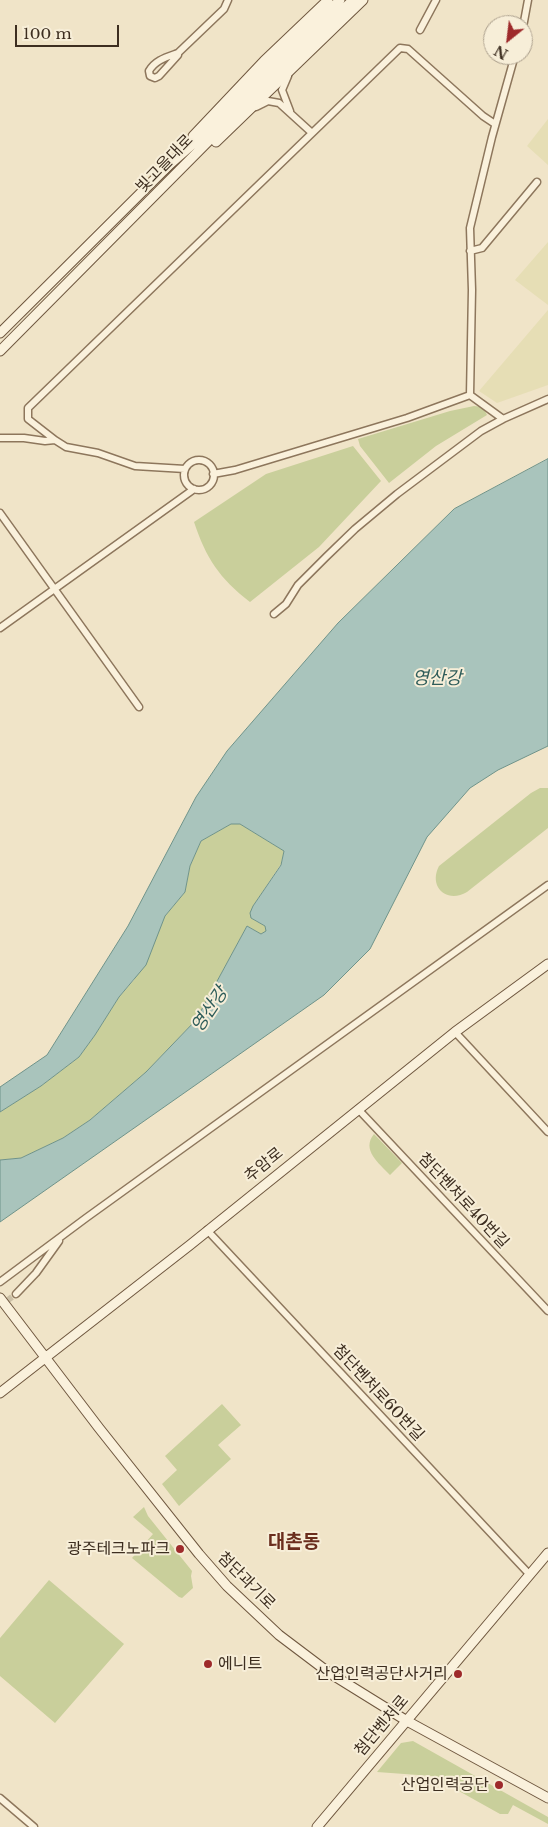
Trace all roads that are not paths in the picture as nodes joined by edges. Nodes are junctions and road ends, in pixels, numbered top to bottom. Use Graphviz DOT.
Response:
graph roads {
  1 [pos="228,0"];
  2 [pos="328,0"];
  3 [pos="340,0"];
  4 [pos="353,0"];
  5 [pos="363,0"];
  6 [pos="436,0"];
  7 [pos="528,0"];
  8 [pos="525,15"];
  9 [pos="420,30"];
  10 [pos="178,53"];
  11 [pos="297,64"];
  12 [pos="512,65"];
  13 [pos="290,112"];
  14 [pos="246,113"];
  15 [pos="495,124"];
  16 [pos="312,133"];
  17 [pos="170,164"];
  18 [pos="179,172"];
  19 [pos="536,182"];
  20 [pos="470,251"];
  21 [pos="0,333"];
  22 [pos="0,351"];
  23 [pos="470,395"];
  24 [pos="548,399"];
  25 [pos="504,419"];
  26 [pos="0,438"];
  27 [pos="55,440"];
  28 [pos="185,469"];
  29 [pos="213,474"];
  30 [pos="194,489"];
  31 [pos="0,513"];
  32 [pos="54,589"];
  33 [pos="274,614"];
  34 [pos="0,628"];
  35 [pos="139,707"];
  36 [pos="548,885"];
  37 [pos="548,964"];
  38 [pos="455,1032"];
  39 [pos="358,1109"];
  40 [pos="548,1132"];
  41 [pos="73,1228"];
  42 [pos="206,1230"];
  43 [pos="0,1282"];
  44 [pos="16,1294"];
  45 [pos="0,1298"];
  46 [pos="548,1311"];
  47 [pos="44,1357"];
  48 [pos="0,1393"];
  49 [pos="548,1553"];
  50 [pos="530,1575"];
  51 [pos="407,1721"];
  52 [pos="0,1798"];
  53 [pos="548,1798"];
  54 [pos="34,1827"];
  55 [pos="316,1827"];
  1 -- 10 [label="street"];
  2 -- 17 [label="main road"];
  3 -- 17 [label="main road, 빛고을대로"];
  4 -- 18 [label="main road, 빛고을대로"];
  5 -- 11 [label="main road"];
  6 -- 9 [label="street"];
  7 -- 8 [label="street"];
  10 -- 10 [label="street"];
  11 -- 13 [label="street"];
  11 -- 14 [label="main road"];
  12 -- 15 [label="street"];
  13 -- 14 [label="street"];
  13 -- 16 [label="street"];
  14 -- 18 [label="main road"];
  15 -- 16 [label="street"];
  15 -- 20 [label="street"];
  16 -- 27 [label="street"];
  17 -- 21 [label="main road, 빛고을대로"];
  18 -- 22 [label="main road, 빛고을대로"];
  19 -- 20 [label="street"];
  20 -- 23 [label="street"];
  23 -- 25 [label="street"];
  23 -- 29 [label="street"];
  24 -- 25 [label="street"];
  25 -- 33 [label="street"];
  26 -- 27 [label="street"];
  27 -- 28 [label="street"];
  28 -- 29 [label="street"];
  28 -- 30 [label="street"];
  29 -- 30 [label="street"];
  30 -- 32 [label="street"];
  31 -- 32 [label="street"];
  32 -- 34 [label="street"];
  32 -- 35 [label="street"];
  36 -- 41 [label="street"];
  37 -- 38 [label="main road, 추암로"];
  38 -- 39 [label="main road, 추암로"];
  38 -- 40 [label="street"];
  39 -- 42 [label="main road, 추암로"];
  39 -- 46 [label="street, 첨단벤처로40번길"];
  41 -- 43 [label="street"];
  41 -- 44 [label="street"];
  42 -- 47 [label="main road, 추암로"];
  42 -- 50 [label="street, 첨단벤처로60번길"];
  45 -- 47 [label="main road, 첨단과기로"];
  47 -- 48 [label="main road, 추암로"];
  47 -- 51 [label="main road, 첨단과기로"];
  49 -- 50 [label="main road, 첨단벤처로"];
  50 -- 51 [label="main road, 첨단벤처로"];
  51 -- 53 [label="main road, 첨단과기로"];
  51 -- 55 [label="main road, 첨단벤처로"];
  52 -- 54 [label="street"];
}
